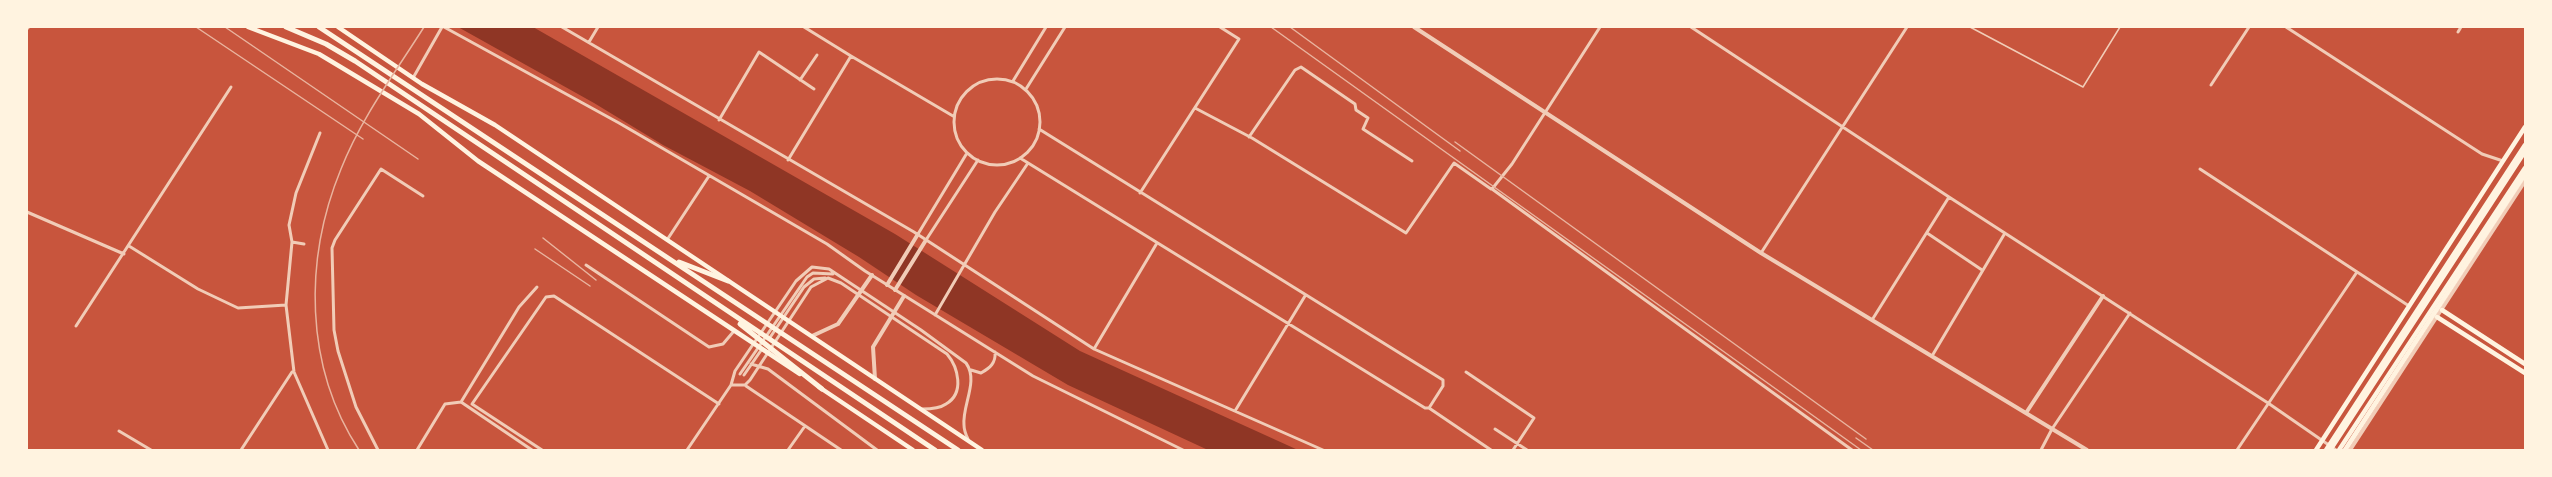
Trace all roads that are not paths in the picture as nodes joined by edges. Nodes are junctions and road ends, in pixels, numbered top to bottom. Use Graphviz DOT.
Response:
graph roads {
  1 [pos="248,27"];
  2 [pos="286,27"];
  3 [pos="319,27"];
  4 [pos="338,27"];
  5 [pos="443,27"];
  6 [pos="562,27"];
  7 [pos="598,27"];
  8 [pos="804,27"];
  9 [pos="1046,27"];
  10 [pos="1065,27"];
  11 [pos="1220,27"];
  12 [pos="1414,27"];
  13 [pos="1600,27"];
  14 [pos="1691,27"];
  15 [pos="1907,27"];
  16 [pos="1970,27"];
  17 [pos="2120,27"];
  18 [pos="2249,27"];
  19 [pos="2286,27"];
  20 [pos="2461,27"];
  21 [pos="2458,32"];
  22 [pos="589,42"];
  23 [pos="817,55"];
  24 [pos="851,56"];
  25 [pos="413,78"];
  26 [pos="800,80"];
  27 [pos="1012,81"];
  28 [pos="2211,85"];
  29 [pos="231,87"];
  30 [pos="814,89"];
  31 [pos="1026,89"];
  32 [pos="1195,108"];
  33 [pos="1543,112"];
  34 [pos="954,117"];
  35 [pos="719,120"];
  36 [pos="1842,127"];
  37 [pos="2525,127"];
  38 [pos="1040,129"];
  39 [pos="320,133"];
  40 [pos="1249,137"];
  41 [pos="2525,145"];
  42 [pos="2525,151"];
  43 [pos="967,153"];
  44 [pos="1020,158"];
  45 [pos="788,160"];
  46 [pos="978,160"];
  47 [pos="1412,161"];
  48 [pos="2503,161"];
  49 [pos="1028,163"];
  50 [pos="2525,168"];
  51 [pos="2200,169"];
  52 [pos="2525,174"];
  53 [pos="709,177"];
  54 [pos="2525,182"];
  55 [pos="1492,189"];
  56 [pos="1140,193"];
  57 [pos="423,196"];
  58 [pos="1949,197"];
  59 [pos="27,212"];
  60 [pos="1927,233"];
  61 [pos="2005,233"];
  62 [pos="918,234"];
  63 [pos="667,240"];
  64 [pos="926,240"];
  65 [pos="292,242"];
  66 [pos="1157,243"];
  67 [pos="304,244"];
  68 [pos="129,246"];
  69 [pos="327,248"];
  70 [pos="332,248"];
  71 [pos="1761,253"];
  72 [pos="124,254"];
  73 [pos="669,258"];
  74 [pos="586,265"];
  75 [pos="963,266"];
  76 [pos="1982,270"];
  77 [pos="2357,272"];
  78 [pos="838,275"];
  79 [pos="872,275"];
  80 [pos="828,279"];
  81 [pos="728,281"];
  82 [pos="887,285"];
  83 [pos="537,287"];
  84 [pos="895,290"];
  85 [pos="904,296"];
  86 [pos="1305,296"];
  87 [pos="2103,296"];
  88 [pos="708,299"];
  89 [pos="286,305"];
  90 [pos="2409,306"];
  91 [pos="2442,310"];
  92 [pos="2130,313"];
  93 [pos="935,315"];
  94 [pos="2438,317"];
  95 [pos="1872,320"];
  96 [pos="1288,323"];
  97 [pos="76,326"];
  98 [pos="734,331"];
  99 [pos="812,336"];
  100 [pos="1094,349"];
  101 [pos="995,352"];
  102 [pos="1932,356"];
  103 [pos="751,364"];
  104 [pos="2525,364"];
  105 [pos="294,370"];
  106 [pos="970,370"];
  107 [pos="1466,372"];
  108 [pos="2525,373"];
  109 [pos="875,380"];
  110 [pos="731,385"];
  111 [pos="745,385"];
  112 [pos="822,389"];
  113 [pos="461,402"];
  114 [pos="2268,402"];
  115 [pos="719,404"];
  116 [pos="1429,408"];
  117 [pos="920,410"];
  118 [pos="1235,411"];
  119 [pos="2026,413"];
  120 [pos="805,426"];
  121 [pos="1495,429"];
  122 [pos="2052,429"];
  123 [pos="119,431"];
  124 [pos="2322,440"];
  125 [pos="968,441"];
  126 [pos="1517,444"];
  127 [pos="2328,448"];
  128 [pos="151,450"];
  129 [pos="241,450"];
  130 [pos="328,450"];
  131 [pos="378,450"];
  132 [pos="417,450"];
  133 [pos="532,450"];
  134 [pos="542,450"];
  135 [pos="687,450"];
  136 [pos="788,450"];
  137 [pos="841,450"];
  138 [pos="877,450"];
  139 [pos="913,450"];
  140 [pos="935,450"];
  141 [pos="958,450"];
  142 [pos="982,450"];
  143 [pos="1183,450"];
  144 [pos="1323,450"];
  145 [pos="1491,450"];
  146 [pos="1513,450"];
  147 [pos="1527,450"];
  148 [pos="1852,450"];
  149 [pos="2041,450"];
  150 [pos="2087,450"];
  151 [pos="2237,450"];
  152 [pos="2316,450"];
  153 [pos="2337,450"];
  154 [pos="2345,450"];
  155 [pos="2350,450"];
  1 -- 98 [label="main road"];
  2 -- 88 [label="highway"];
  3 -- 73 [label="highway"];
  4 -- 25 [label="main road"];
  5 -- 25 [label="street"];
  5 -- 53 [label="street"];
  6 -- 22 [label="street"];
  7 -- 22 [label="street"];
  8 -- 24 [label="street"];
  9 -- 27 [label="street"];
  10 -- 31 [label="street"];
  11 -- 32 [label="street"];
  12 -- 33 [label="street"];
  13 -- 33 [label="street"];
  14 -- 36 [label="street"];
  15 -- 36 [label="street"];
  16 -- 17 [label="lane"];
  18 -- 28 [label="street"];
  19 -- 48 [label="street"];
  20 -- 21 [label="street"];
  22 -- 35 [label="street"];
  23 -- 26 [label="street"];
  24 -- 34 [label="street"];
  24 -- 45 [label="street"];
  25 -- 63 [label="main road"];
  26 -- 30 [label="street"];
  26 -- 35 [label="street"];
  27 -- 31 [label="street"];
  27 -- 34 [label="street"];
  29 -- 68 [label="street"];
  31 -- 38 [label="street"];
  32 -- 40 [label="street"];
  32 -- 56 [label="street"];
  33 -- 55 [label="street"];
  33 -- 71 [label="street"];
  34 -- 43 [label="street"];
  35 -- 45 [label="street"];
  36 -- 58 [label="street"];
  36 -- 71 [label="street"];
  37 -- 48 [label="main road"];
  38 -- 44 [label="street"];
  38 -- 56 [label="street"];
  39 -- 65 [label="street"];
  40 -- 47 [label="street"];
  40 -- 55 [label="street"];
  41 -- 127 [label="main road"];
  42 -- 127 [label="highway"];
  43 -- 46 [label="street"];
  43 -- 62 [label="street"];
  44 -- 46 [label="street"];
  44 -- 49 [label="street"];
  45 -- 62 [label="street"];
  46 -- 64 [label="street"];
  48 -- 90 [label="main road"];
  49 -- 66 [label="street"];
  49 -- 75 [label="street"];
  50 -- 153 [label="main road"];
  51 -- 77 [label="street"];
  52 -- 154 [label="highway"];
  53 -- 63 [label="street"];
  53 -- 79 [label="street"];
  54 -- 91 [label="street"];
  55 -- 148 [label="street"];
  56 -- 86 [label="street"];
  57 -- 70 [label="street"];
  58 -- 60 [label="street"];
  58 -- 61 [label="street"];
  59 -- 72 [label="street"];
  60 -- 76 [label="street"];
  60 -- 95 [label="street"];
  61 -- 76 [label="street"];
  61 -- 87 [label="street"];
  62 -- 64 [label="street"];
  62 -- 82 [label="street"];
  63 -- 81 [label="main road"];
  64 -- 75 [label="street"];
  64 -- 84 [label="street"];
  65 -- 67 [label="street"];
  65 -- 89 [label="street"];
  66 -- 96 [label="street"];
  66 -- 100 [label="street"];
  68 -- 72 [label="street"];
  68 -- 89 [label="street"];
  69 -- 70 [label="street"];
  70 -- 131 [label="street"];
  71 -- 95 [label="street"];
  72 -- 97 [label="street"];
  73 -- 81 [label="highway"];
  73 -- 141 [label="highway"];
  74 -- 98 [label="street"];
  75 -- 93 [label="street"];
  75 -- 100 [label="street"];
  76 -- 102 [label="street"];
  77 -- 90 [label="street"];
  77 -- 114 [label="street"];
  78 -- 103 [label="street"];
  78 -- 106 [label="street"];
  78 -- 110 [label="street"];
  79 -- 82 [label="street"];
  79 -- 99 [label="street"];
  80 -- 103 [label="street"];
  80 -- 111 [label="street"];
  80 -- 117 [label="street"];
  81 -- 99 [label="main road"];
  82 -- 84 [label="street"];
  83 -- 113 [label="street"];
  84 -- 85 [label="street"];
  85 -- 93 [label="street"];
  85 -- 109 [label="street"];
  86 -- 96 [label="street"];
  86 -- 116 [label="street"];
  87 -- 92 [label="street"];
  87 -- 119 [label="street"];
  88 -- 112 [label="highway"];
  88 -- 140 [label="highway"];
  89 -- 105 [label="street"];
  90 -- 124 [label="main road"];
  91 -- 94 [label="street"];
  91 -- 104 [label="main road"];
  92 -- 114 [label="street"];
  92 -- 122 [label="street"];
  93 -- 101 [label="street"];
  94 -- 108 [label="main road"];
  94 -- 155 [label="street"];
  95 -- 102 [label="street"];
  96 -- 116 [label="street"];
  96 -- 118 [label="street"];
  98 -- 112 [label="main road"];
  99 -- 109 [label="main road"];
  100 -- 118 [label="street"];
  101 -- 106 [label="street"];
  101 -- 143 [label="street"];
  102 -- 119 [label="street"];
  103 -- 138 [label="street"];
  105 -- 129 [label="street"];
  105 -- 130 [label="street"];
  106 -- 125 [label="street"];
  107 -- 126 [label="street"];
  109 -- 117 [label="main road"];
  110 -- 111 [label="street"];
  110 -- 115 [label="street"];
  111 -- 120 [label="street"];
  112 -- 139 [label="main road"];
  113 -- 132 [label="street"];
  113 -- 133 [label="street"];
  114 -- 124 [label="street"];
  114 -- 151 [label="street"];
  115 -- 134 [label="street"];
  115 -- 135 [label="street"];
  116 -- 145 [label="street"];
  117 -- 125 [label="main road"];
  118 -- 144 [label="street"];
  119 -- 122 [label="street"];
  120 -- 136 [label="street"];
  120 -- 137 [label="street"];
  121 -- 126 [label="street"];
  122 -- 149 [label="street"];
  122 -- 150 [label="street"];
  123 -- 128 [label="street"];
  124 -- 127 [label="street"];
  124 -- 152 [label="main road"];
  125 -- 142 [label="main road"];
  126 -- 146 [label="street"];
  126 -- 147 [label="street"];
  127 -- 153 [label="street"];
}
